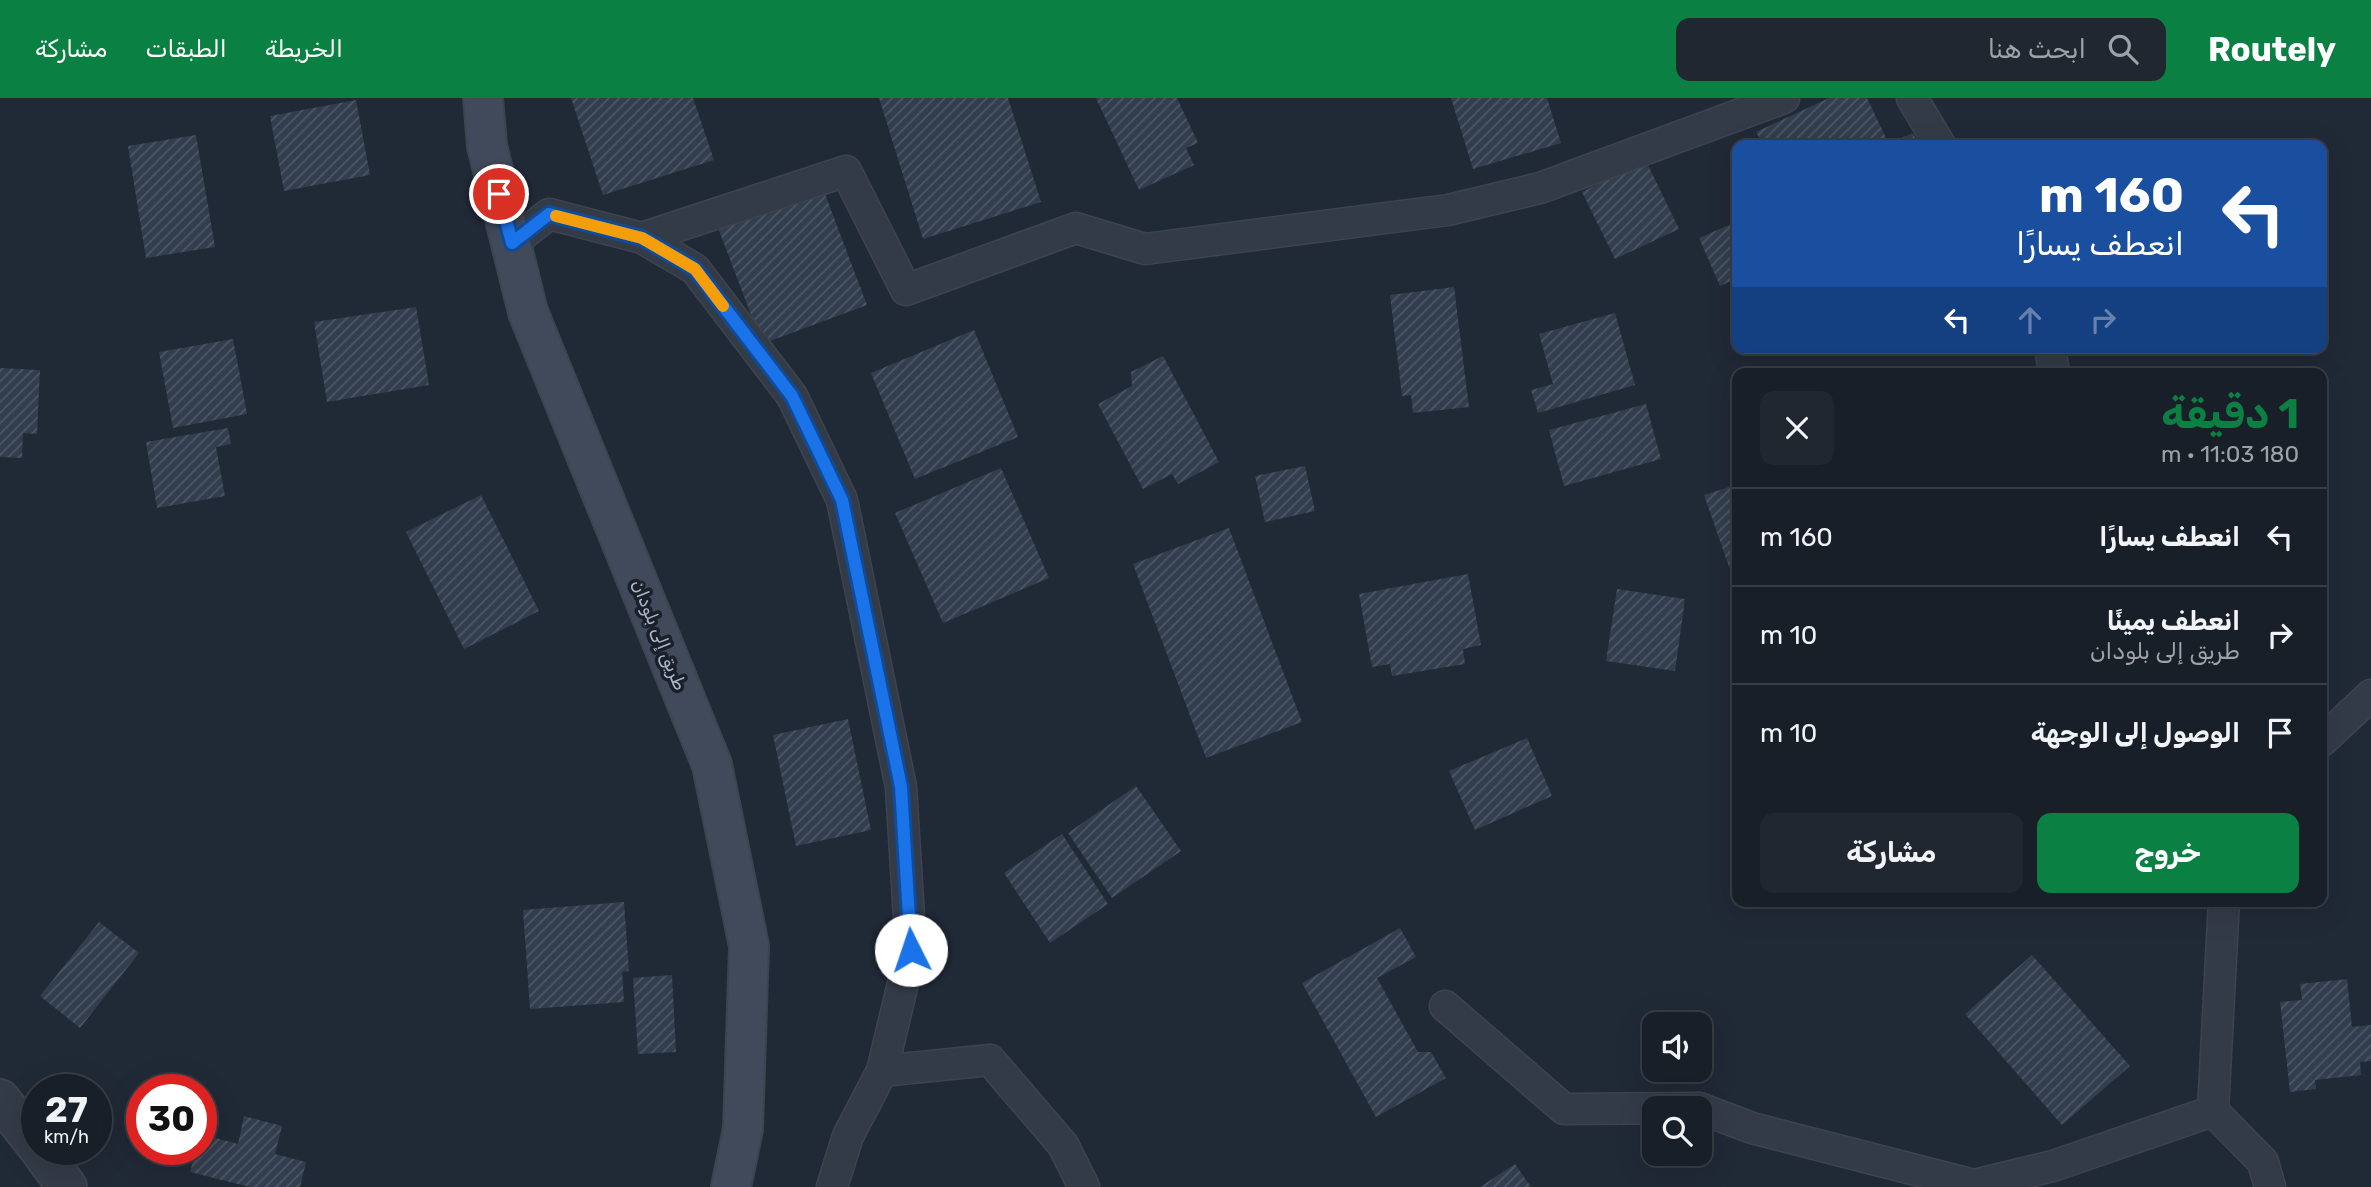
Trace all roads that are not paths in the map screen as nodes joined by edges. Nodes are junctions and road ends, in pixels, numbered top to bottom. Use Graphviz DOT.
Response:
graph roads {
  1 [pos="483,98"];
  2 [pos="1784,98"];
  3 [pos="1912,98"];
  4 [pos="1937,140"];
  5 [pos="642,238"];
  6 [pos="512,243"];
  7 [pos="2371,695"];
  8 [pos="2327,736"];
  9 [pos="2224,907"];
  10 [pos="1445,1006"];
  11 [pos="882,1071"];
  12 [pos="0,1099"];
  13 [pos="1642,1108"];
  14 [pos="2213,1111"];
  15 [pos="1712,1113"];
  16 [pos="21,1126"];
  17 [pos="51,1165"];
  18 [pos="67,1187"];
  19 [pos="731,1187"];
  20 [pos="832,1187"];
  21 [pos="1084,1187"];
  22 [pos="2270,1187"];
  1 -- 6 [label="main road, طريق إلى بلودان"];
  2 -- 5 [label="street"];
  3 -- 4 [label="street"];
  5 -- 6 [label="street"];
  5 -- 11 [label="street"];
  6 -- 19 [label="main road, طريق إلى بلودان"];
  7 -- 8 [label="street"];
  9 -- 14 [label="street"];
  10 -- 13 [label="street"];
  11 -- 20 [label="street"];
  11 -- 21 [label="street"];
  12 -- 16 [label="street"];
  14 -- 15 [label="street"];
  14 -- 22 [label="street"];
  17 -- 18 [label="street"];
}
